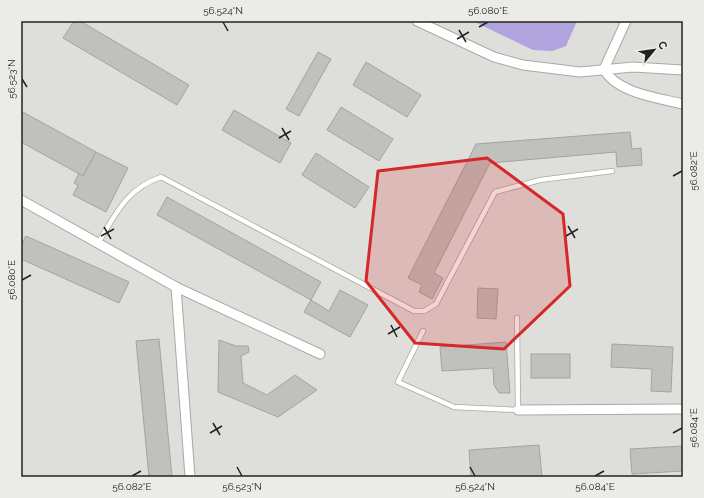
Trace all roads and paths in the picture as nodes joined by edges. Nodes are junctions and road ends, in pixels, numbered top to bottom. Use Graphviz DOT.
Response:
graph roads {
  1 [pos="417,21"];
  2 [pos="626,21"];
  3 [pos="604,69"];
  4 [pos="683,70"];
  5 [pos="683,104"];
  6 [pos="612,171"];
  7 [pos="21,200"];
  8 [pos="98,243"];
  9 [pos="176,287"];
  10 [pos="517,318"];
  11 [pos="423,331"];
  12 [pos="320,354"];
  13 [pos="683,409"];
  14 [pos="518,410"];
  15 [pos="190,477"];
  1 -- 3 [label="street"];
  2 -- 3 [label="street"];
  3 -- 4 [label="street"];
  3 -- 5 [label="street"];
  6 -- 8 [label="lane"];
  7 -- 8 [label="street"];
  8 -- 9 [label="street"];
  9 -- 12 [label="street"];
  9 -- 15 [label="street"];
  10 -- 14 [label="lane"];
  11 -- 14 [label="lane"];
  13 -- 14 [label="street"];
}
